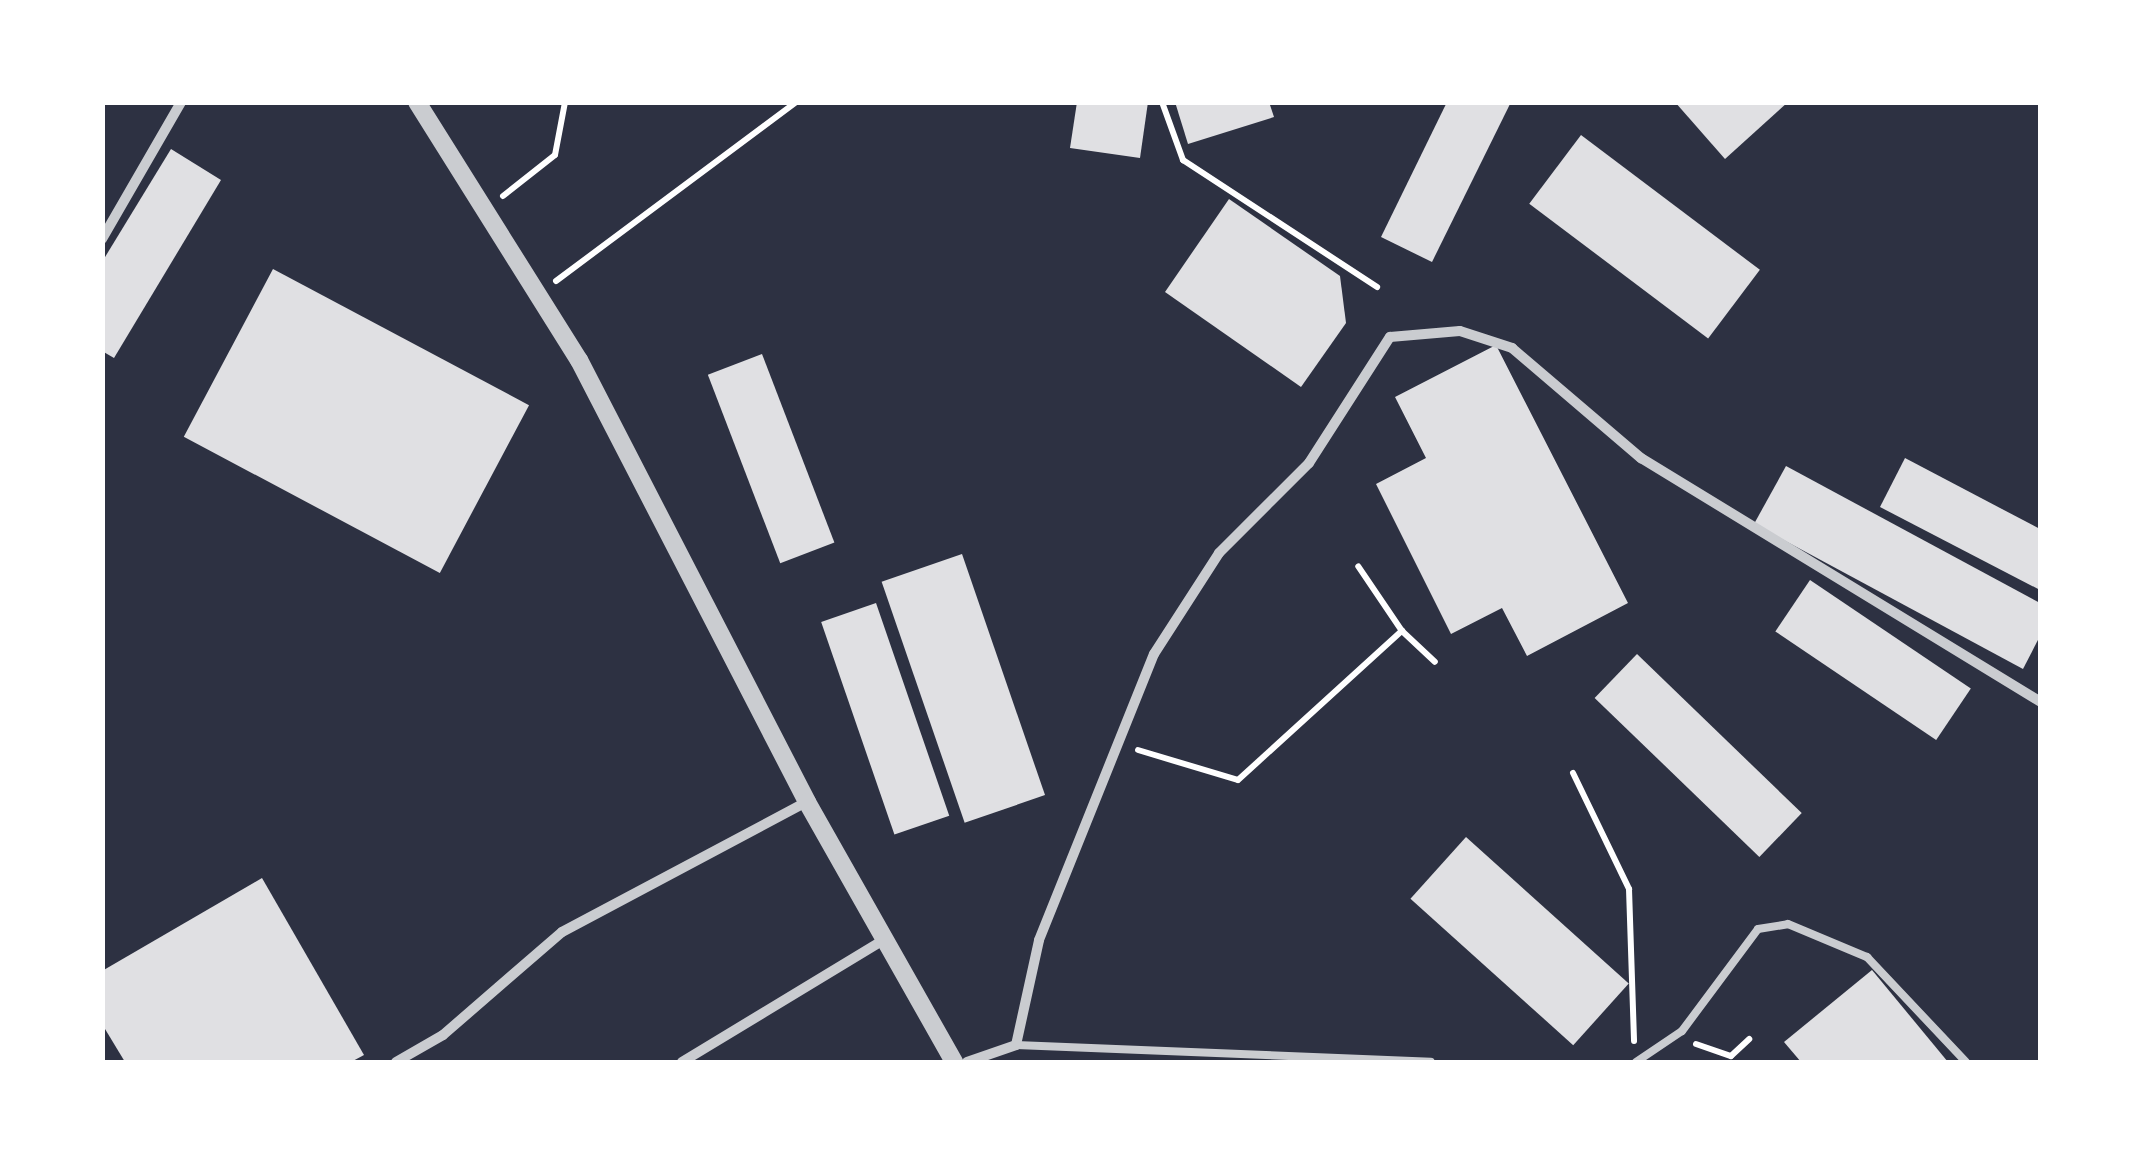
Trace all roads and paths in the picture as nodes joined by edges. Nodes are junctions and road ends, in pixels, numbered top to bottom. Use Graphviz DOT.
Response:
graph roads {
  1 [pos="182,102"];
  2 [pos="417,102"];
  3 [pos="565,102"];
  4 [pos="796,102"];
  5 [pos="1162,102"];
  6 [pos="487,209"];
  7 [pos="102,238"];
  8 [pos="1377,287"];
  9 [pos="540,295"];
  10 [pos="1358,566"];
  11 [pos="1402,631"];
  12 [pos="1435,662"];
  13 [pos="2040,702"];
  14 [pos="1118,744"];
  15 [pos="1573,772"];
  16 [pos="807,802"];
  17 [pos="885,939"];
  18 [pos="1676,1036"];
  19 [pos="1749,1039"];
  20 [pos="1016,1045"];
  21 [pos="396,1062"];
  22 [pos="682,1062"];
  23 [pos="954,1062"];
  24 [pos="967,1062"];
  25 [pos="1431,1062"];
  26 [pos="1635,1062"];
  27 [pos="1966,1062"];
  1 -- 7 [label="street"];
  2 -- 6 [label="street"];
  3 -- 6 [label="path"];
  4 -- 9 [label="path"];
  5 -- 8 [label="path"];
  6 -- 9 [label="street"];
  9 -- 16 [label="street"];
  10 -- 11 [label="path"];
  11 -- 12 [label="path"];
  11 -- 14 [label="path"];
  13 -- 14 [label="street"];
  14 -- 20 [label="street"];
  15 -- 26 [label="path"];
  16 -- 17 [label="street"];
  16 -- 21 [label="street"];
  17 -- 22 [label="street"];
  17 -- 23 [label="street"];
  18 -- 19 [label="path"];
  18 -- 26 [label="lane"];
  18 -- 27 [label="lane"];
  20 -- 24 [label="street"];
  20 -- 25 [label="lane"];
}
